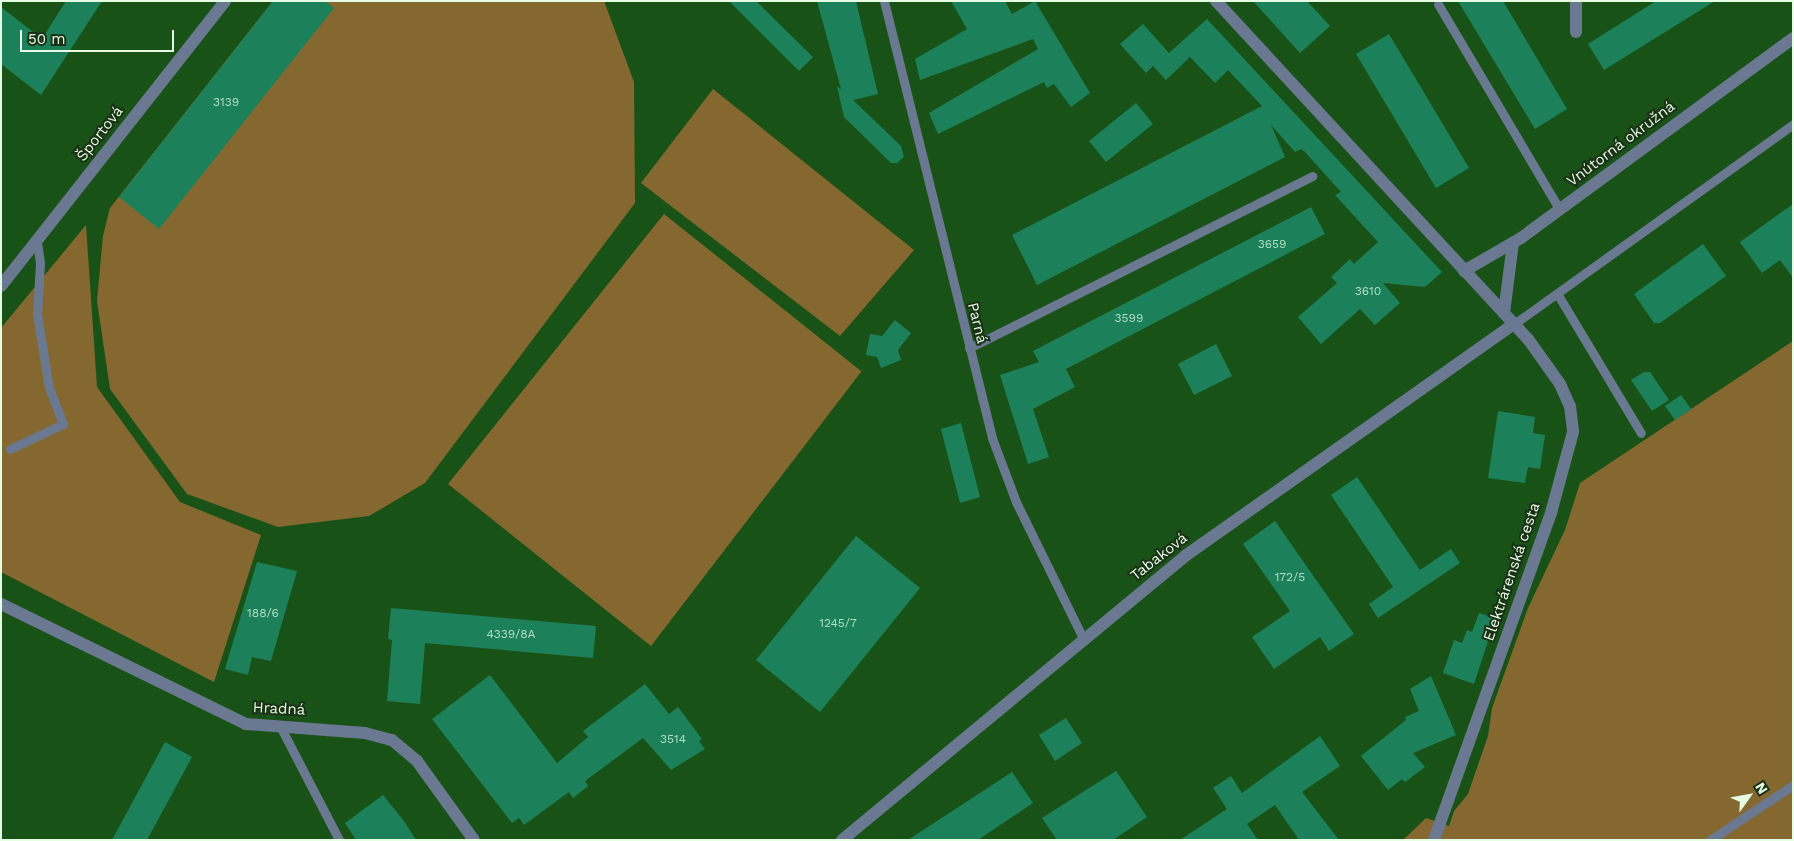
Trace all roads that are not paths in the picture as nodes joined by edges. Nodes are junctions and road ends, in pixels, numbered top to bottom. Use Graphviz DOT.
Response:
graph roads {
  1 [pos="225,1"];
  2 [pos="884,1"];
  3 [pos="1216,1"];
  4 [pos="1576,1"];
  5 [pos="1438,4"];
  6 [pos="1576,32"];
  7 [pos="1793,38"];
  8 [pos="1793,124"];
  9 [pos="1312,176"];
  10 [pos="1560,210"];
  11 [pos="37,241"];
  12 [pos="1513,243"];
  13 [pos="1464,271"];
  14 [pos="1,286"];
  15 [pos="1558,295"];
  16 [pos="1504,313"];
  17 [pos="1514,324"];
  18 [pos="970,348"];
  19 [pos="1641,434"];
  20 [pos="10,449"];
  21 [pos="1,604"];
  22 [pos="1083,638"];
  23 [pos="280,726"];
  24 [pos="1793,785"];
  25 [pos="338,840"];
  26 [pos="474,840"];
  27 [pos="842,840"];
  28 [pos="1434,840"];
  29 [pos="1710,840"];
  1 -- 11 [label="street, Športová"];
  2 -- 18 [label="lane, Parná"];
  3 -- 13 [label="street"];
  4 -- 6 [label="street"];
  5 -- 10 [label="lane"];
  7 -- 10 [label="street, Vnútorná okružná"];
  8 -- 15 [label="lane"];
  9 -- 18 [label="lane"];
  10 -- 12 [label="street, Vnútorná okružná"];
  11 -- 14 [label="street, Športová"];
  11 -- 20 [label="lane"];
  12 -- 13 [label="street, Vnútorná okružná"];
  12 -- 16 [label="street"];
  13 -- 16 [label="street"];
  15 -- 17 [label="lane"];
  15 -- 19 [label="lane"];
  16 -- 17 [label="street"];
  17 -- 22 [label="street, Tabaková"];
  17 -- 28 [label="street, Elektrárenská cesta"];
  18 -- 22 [label="lane, Parná"];
  21 -- 23 [label="street, Hradná"];
  22 -- 27 [label="street, Tabaková"];
  23 -- 25 [label="lane"];
  23 -- 26 [label="street, Hradná"];
  24 -- 29 [label="lane"];
}
